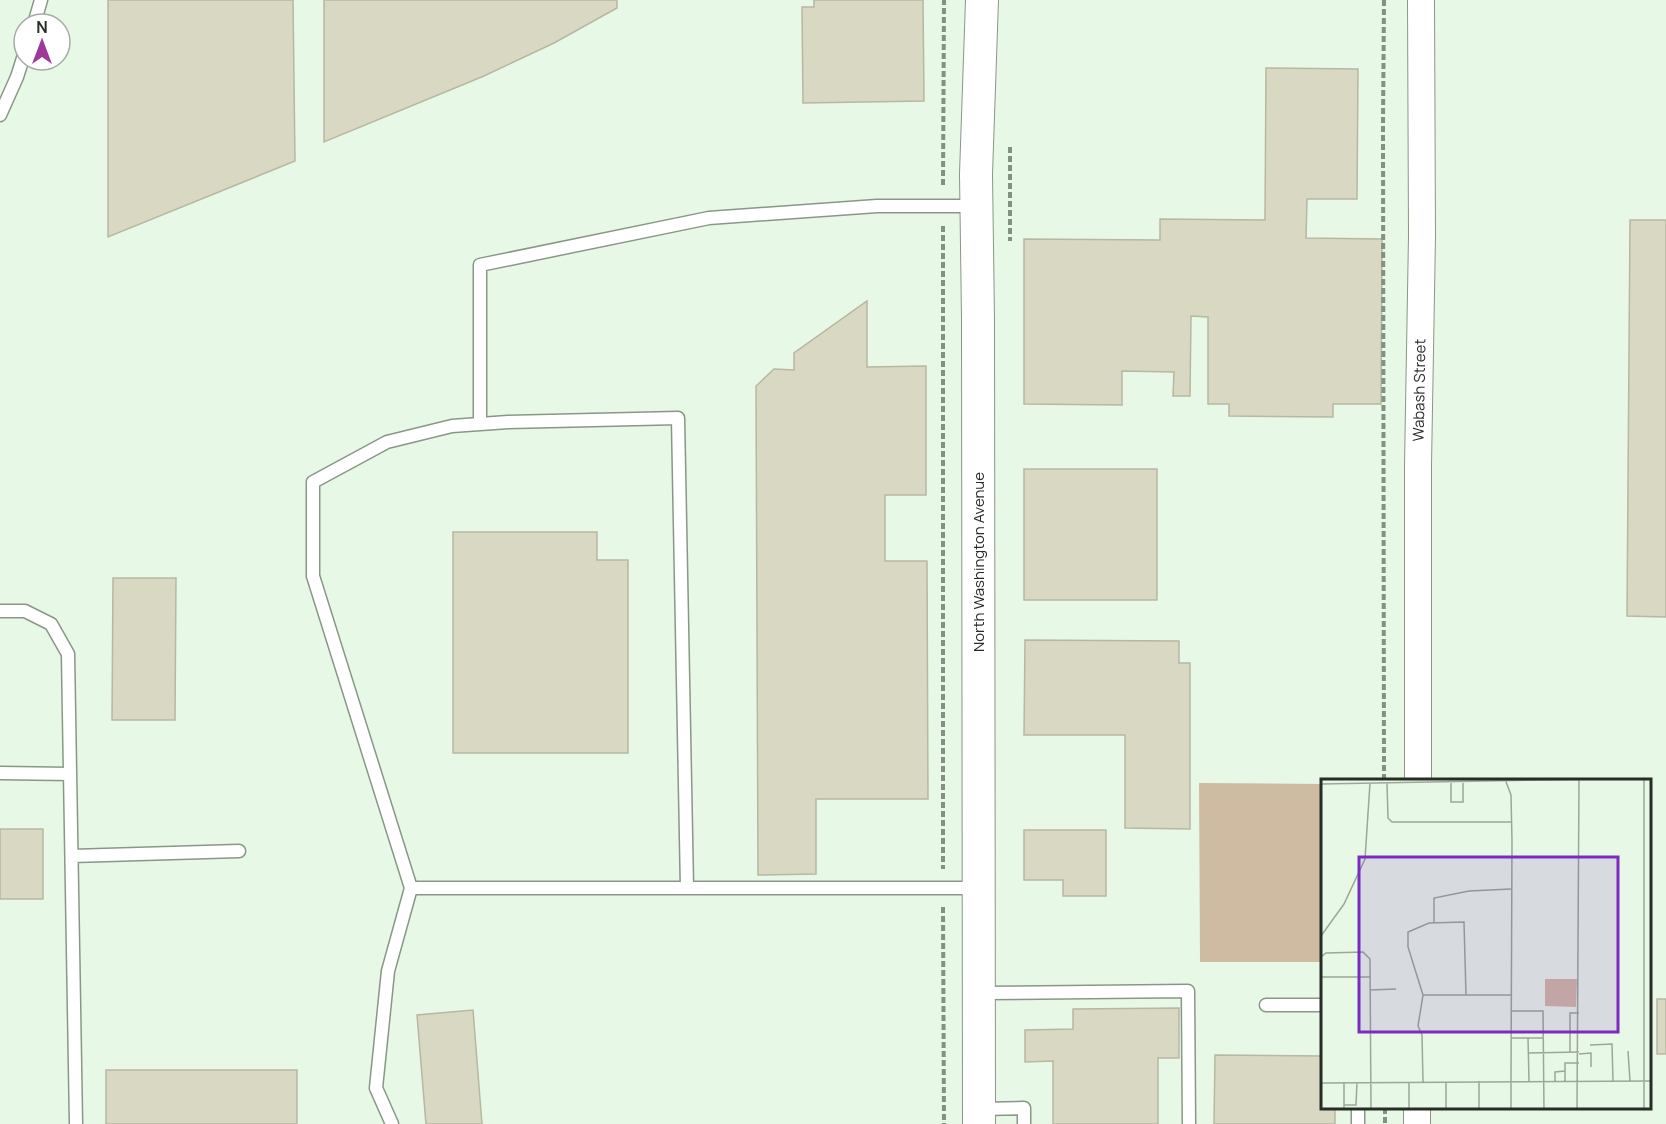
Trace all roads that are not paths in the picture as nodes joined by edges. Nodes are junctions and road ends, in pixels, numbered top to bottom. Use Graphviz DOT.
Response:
graph roads {
  1 [pos="982,0"];
  2 [pos="1421,0"];
  3 [pos="19,72"];
  4 [pos="0,115"];
  5 [pos="976,207"];
  6 [pos="480,424"];
  7 [pos="0,611"];
  8 [pos="0,773"];
  9 [pos="70,774"];
  10 [pos="1418,779"];
  11 [pos="239,851"];
  12 [pos="72,856"];
  13 [pos="411,888"];
  14 [pos="687,888"];
  15 [pos="978,888"];
  16 [pos="978,993"];
  17 [pos="1266,1005"];
  18 [pos="1321,1005"];
  19 [pos="979,1116"];
  20 [pos="76,1124"];
  21 [pos="392,1124"];
  22 [pos="1024,1124"];
  23 [pos="1189,1124"];
  1 -- 5 [label="street, North Washington Avenue"];
  2 -- 10 [label="street, Wabash Street"];
  3 -- 4 [label="lane"];
  5 -- 6 [label="lane"];
  5 -- 15 [label="street, North Washington Avenue"];
  6 -- 13 [label="lane"];
  6 -- 14 [label="lane"];
  7 -- 9 [label="lane"];
  8 -- 9 [label="lane"];
  9 -- 12 [label="lane"];
  11 -- 12 [label="lane"];
  12 -- 20 [label="lane"];
  13 -- 14 [label="lane"];
  13 -- 21 [label="lane"];
  14 -- 15 [label="lane"];
  15 -- 16 [label="street, North Washington Avenue"];
  16 -- 19 [label="street, North Washington Avenue"];
  16 -- 23 [label="lane"];
  17 -- 18 [label="lane"];
  19 -- 22 [label="lane"];
}
